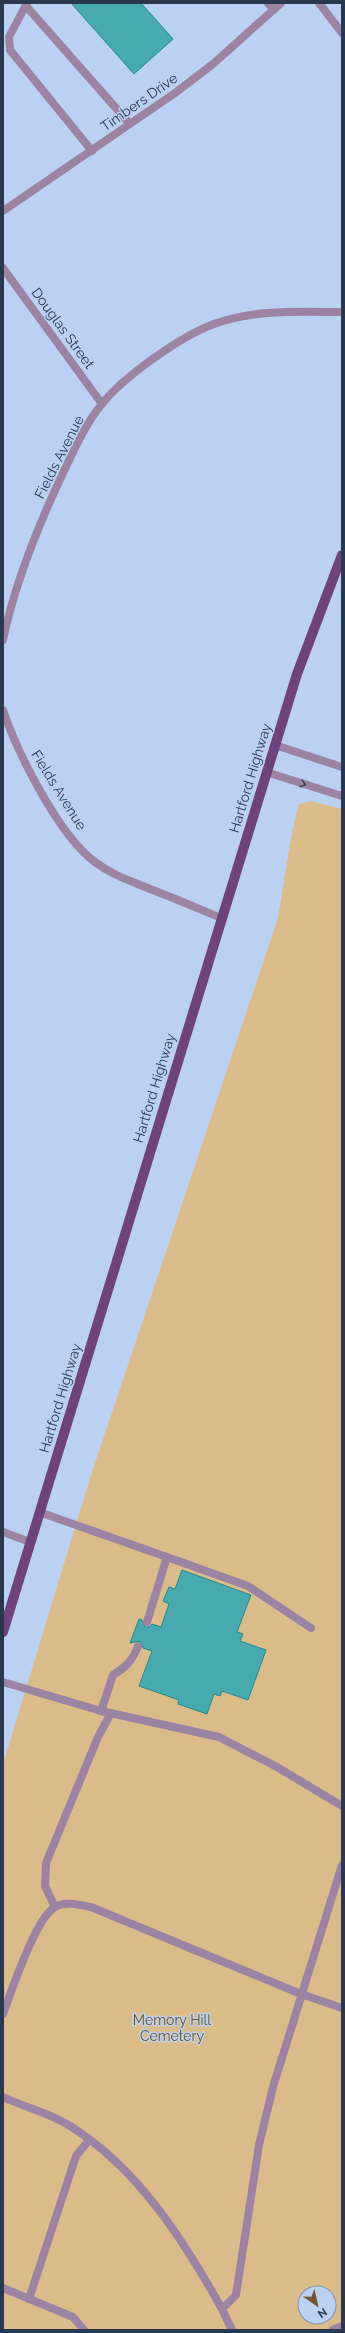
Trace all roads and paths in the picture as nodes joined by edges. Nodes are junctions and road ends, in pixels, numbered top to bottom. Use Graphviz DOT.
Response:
graph roads {
  1 [pos="268,3"];
  2 [pos="281,3"];
  3 [pos="319,3"];
  4 [pos="26,4"];
  5 [pos="274,10"];
  6 [pos="342,33"];
  7 [pos="130,124"];
  8 [pos="92,151"];
  9 [pos="3,211"];
  10 [pos="3,268"];
  11 [pos="342,312"];
  12 [pos="102,404"];
  13 [pos="342,555"];
  14 [pos="3,640"];
  15 [pos="3,710"];
  16 [pos="275,745"];
  17 [pos="342,767"];
  18 [pos="266,772"];
  19 [pos="342,796"];
  20 [pos="221,918"];
  21 [pos="39,1512"];
  22 [pos="3,1532"];
  23 [pos="30,1542"];
  24 [pos="167,1557"];
  25 [pos="148,1622"];
  26 [pos="311,1628"];
  27 [pos="3,1632"];
  28 [pos="138,1646"];
  29 [pos="3,1682"];
  30 [pos="101,1711"];
  31 [pos="111,1713"];
  32 [pos="342,1806"];
  33 [pos="342,1865"];
  34 [pos="55,1907"];
  35 [pos="301,1994"];
  36 [pos="342,2008"];
  37 [pos="3,2014"];
  38 [pos="3,2097"];
  39 [pos="88,2140"];
  40 [pos="3,2288"];
  41 [pos="29,2299"];
  42 [pos="222,2309"];
  43 [pos="342,2326"];
  44 [pos="84,2330"];
  45 [pos="232,2330"];
  46 [pos="333,2330"];
  1 -- 5 [label="street"];
  2 -- 5 [label="street, Timbers Drive"];
  3 -- 6 [label="street"];
  4 -- 7 [label="street"];
  4 -- 8 [label="street"];
  5 -- 7 [label="street, Timbers Drive"];
  7 -- 8 [label="street, Timbers Drive"];
  8 -- 9 [label="street, Timbers Drive"];
  10 -- 12 [label="street, Douglas Street"];
  11 -- 12 [label="street, Fields Avenue"];
  12 -- 14 [label="street, Fields Avenue"];
  13 -- 16 [label="main road, Hartford Highway"];
  15 -- 20 [label="street, Fields Avenue"];
  16 -- 17 [label="street"];
  16 -- 18 [label="main road, Hartford Highway"];
  18 -- 19 [label="street, one-way"];
  18 -- 20 [label="main road, Hartford Highway"];
  20 -- 21 [label="main road, Hartford Highway"];
  21 -- 23 [label="main road, Hartford Highway"];
  21 -- 24 [label="street"];
  22 -- 23 [label="street"];
  23 -- 27 [label="main road, Hartford Highway"];
  24 -- 25 [label="street"];
  24 -- 26 [label="street"];
  28 -- 30 [label="street"];
  29 -- 30 [label="street"];
  30 -- 31 [label="street"];
  31 -- 32 [label="street"];
  31 -- 34 [label="street"];
  33 -- 35 [label="street"];
  34 -- 35 [label="street"];
  34 -- 37 [label="street"];
  35 -- 36 [label="street"];
  35 -- 42 [label="street"];
  38 -- 39 [label="street"];
  39 -- 41 [label="street"];
  39 -- 42 [label="street"];
  40 -- 41 [label="street"];
  41 -- 44 [label="street"];
  42 -- 45 [label="street"];
  43 -- 46 [label="street"];
}
